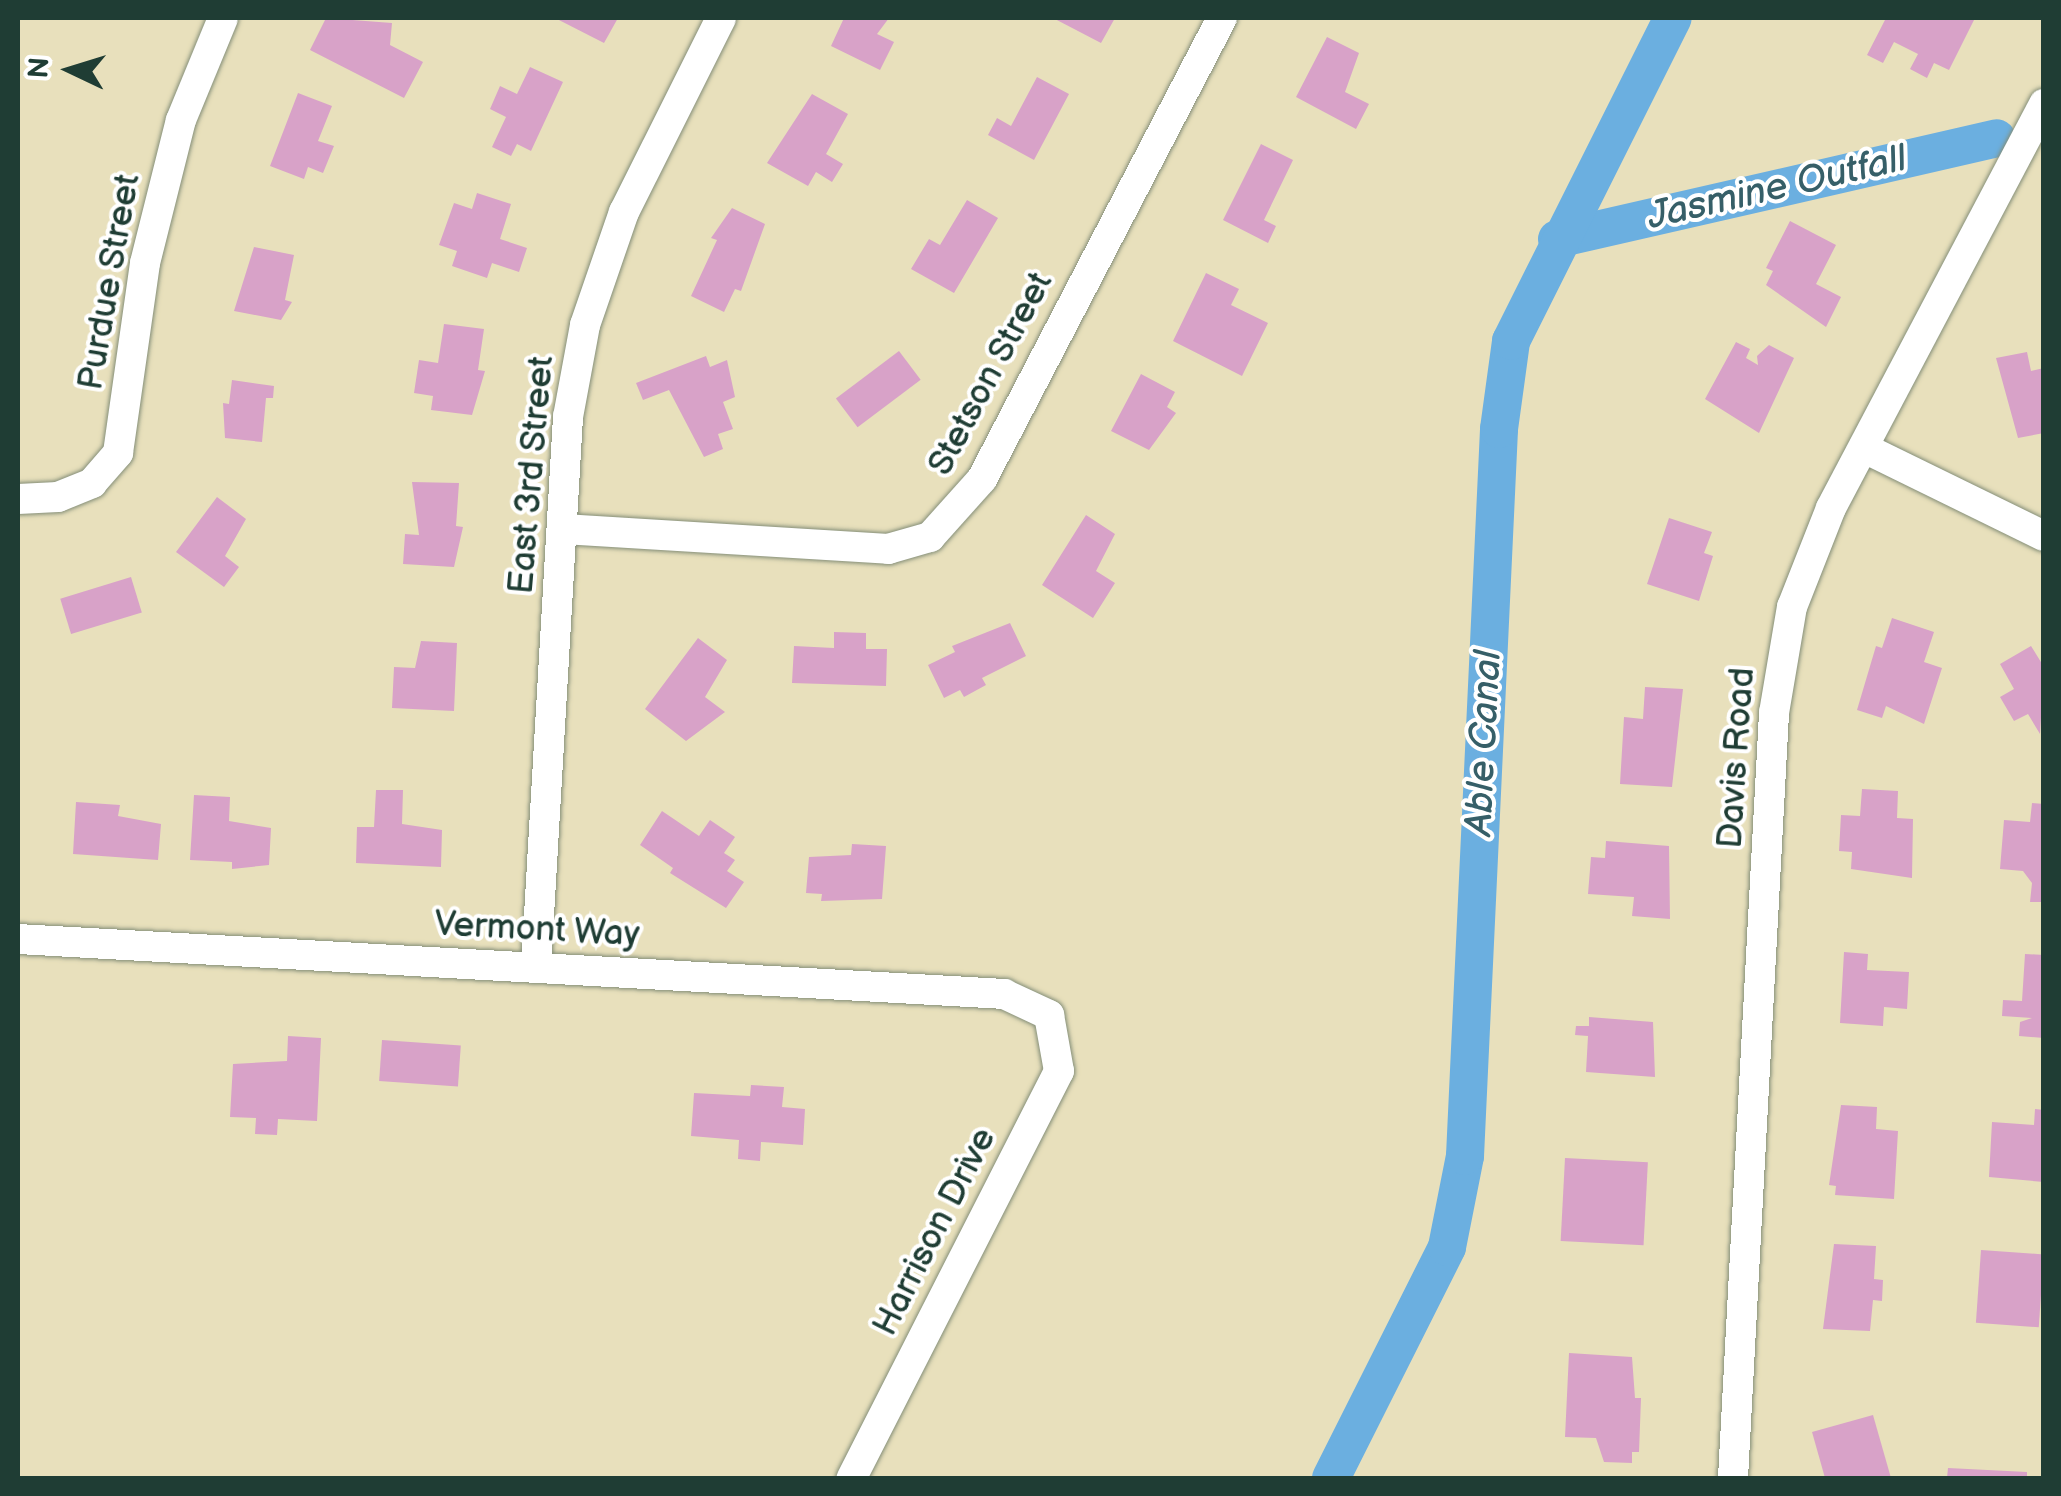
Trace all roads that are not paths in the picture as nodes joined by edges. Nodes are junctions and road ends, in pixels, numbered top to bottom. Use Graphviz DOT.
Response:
graph roads {
  1 [pos="223,18"];
  2 [pos="721,18"];
  3 [pos="1222,18"];
  4 [pos="2044,104"];
  5 [pos="1864,448"];
  6 [pos="18,499"];
  7 [pos="562,529"];
  8 [pos="2044,536"];
  9 [pos="18,939"];
  10 [pos="536,967"];
  11 [pos="1049,1015"];
  12 [pos="852,1478"];
  13 [pos="1733,1478"];
  1 -- 6 [label="street, Purdue Street"];
  2 -- 7 [label="street, East 3rd Street"];
  3 -- 7 [label="street, Stetson Street"];
  4 -- 5 [label="street, Davis Road"];
  5 -- 8 [label="street"];
  5 -- 13 [label="street, Davis Road"];
  7 -- 10 [label="street, East 3rd Street"];
  9 -- 10 [label="street, Vermont Way"];
  10 -- 11 [label="street, Vermont Way"];
  11 -- 12 [label="street, Harrison Drive"];
}
